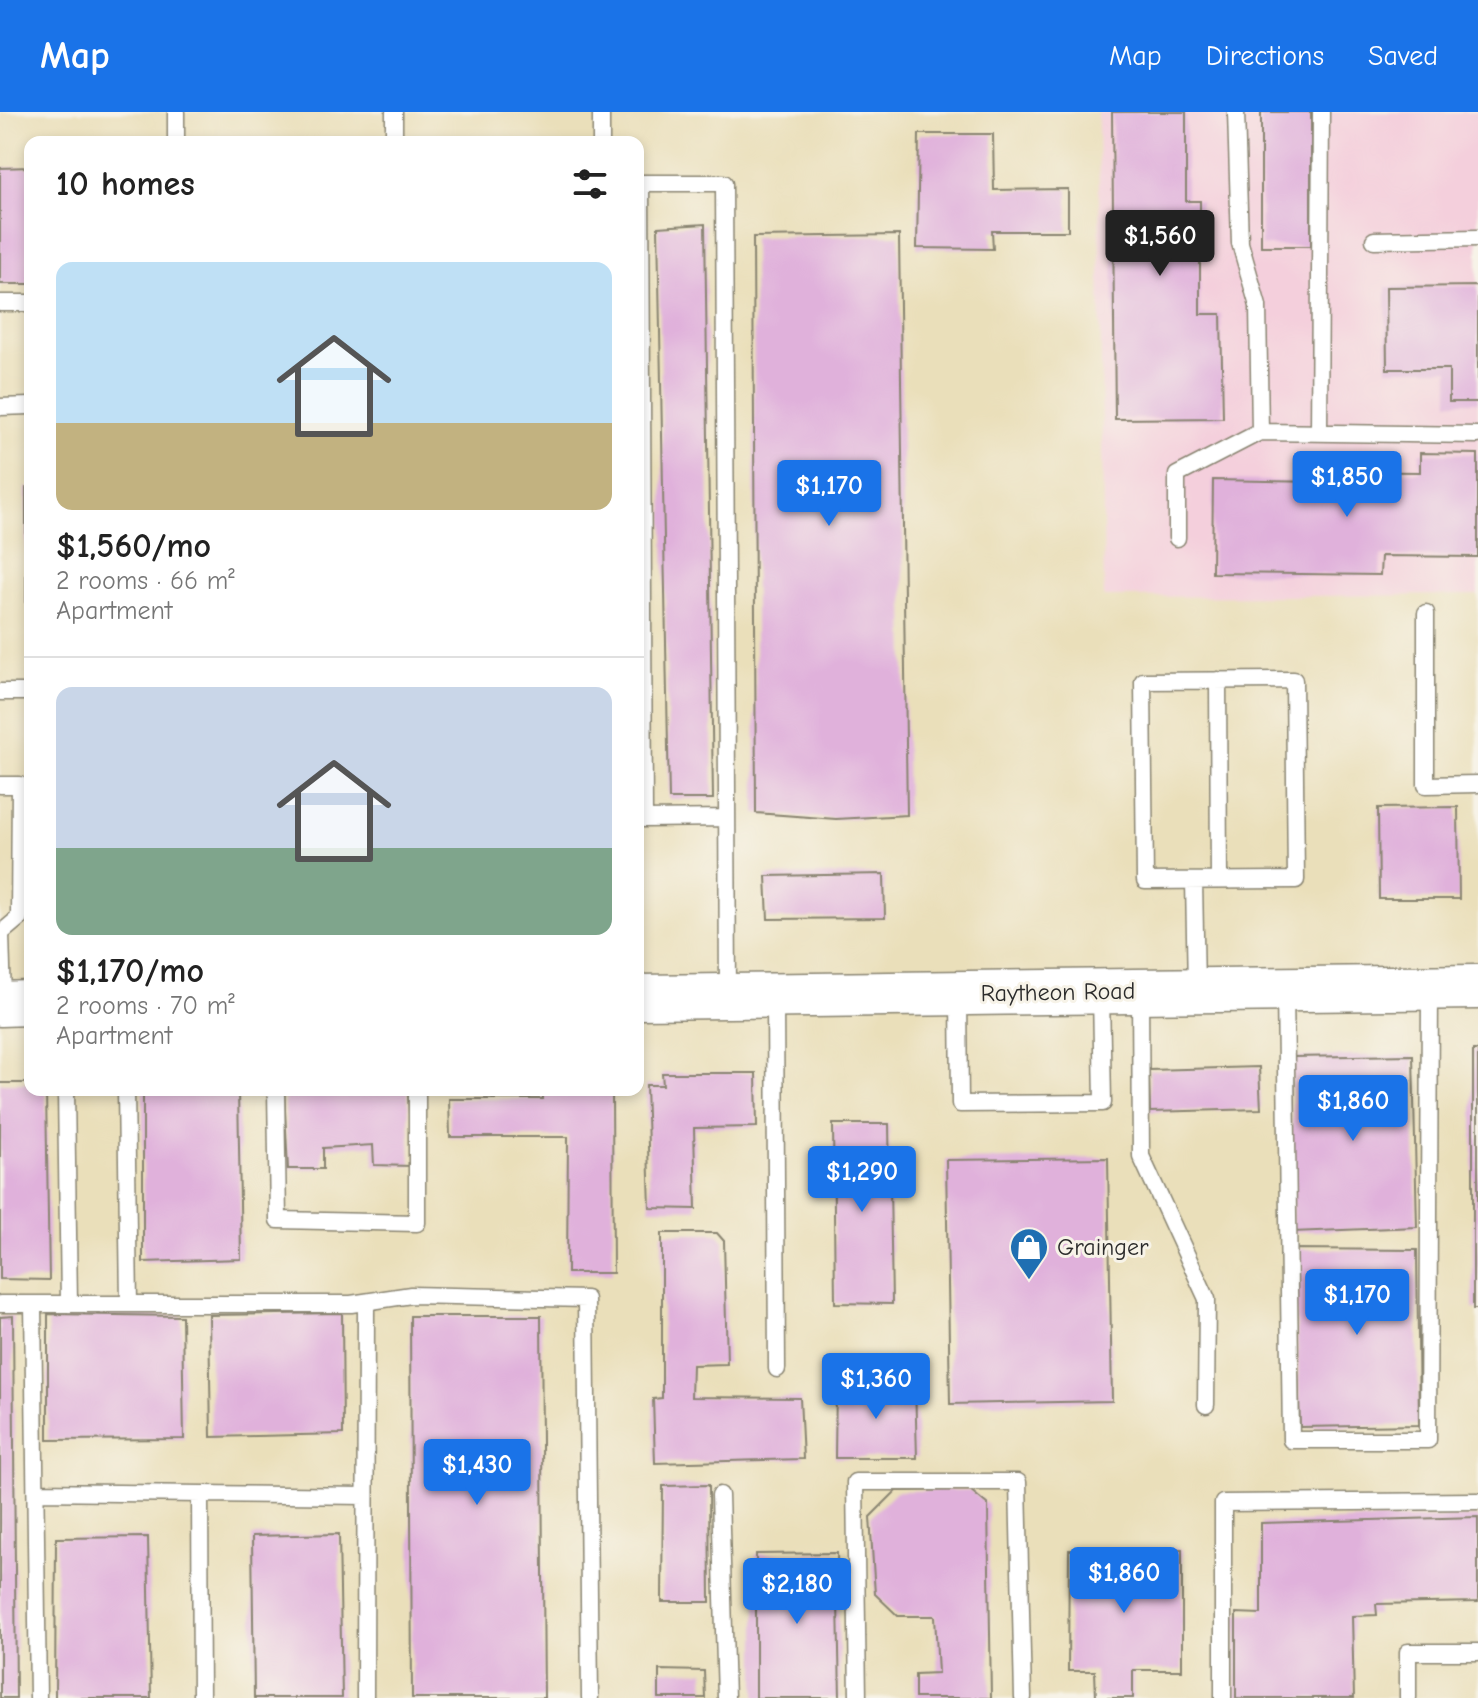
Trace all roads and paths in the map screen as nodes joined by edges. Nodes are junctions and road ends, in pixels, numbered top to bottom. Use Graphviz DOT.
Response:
graph roads {
  1 [pos="394,112"];
  2 [pos="601,112"];
  3 [pos="1236,112"];
  4 [pos="1321,112"];
  5 [pos="394,136"];
  6 [pos="601,136"];
  7 [pos="644,183"];
  8 [pos="1478,238"];
  9 [pos="1374,240"];
  10 [pos="0,303"];
  11 [pos="24,303"];
  12 [pos="24,406"];
  13 [pos="0,407"];
  14 [pos="1260,432"];
  15 [pos="1319,433"];
  16 [pos="1478,435"];
  17 [pos="1177,538"];
  18 [pos="1426,613"];
  19 [pos="1218,680"];
  20 [pos="0,692"];
  21 [pos="24,692"];
  22 [pos="1478,784"];
  23 [pos="0,785"];
  24 [pos="727,818"];
  25 [pos="644,819"];
  26 [pos="1219,880"];
  27 [pos="1194,881"];
  28 [pos="0,934"];
  29 [pos="1478,987"];
  30 [pos="1430,988"];
  31 [pos="1285,990"];
  32 [pos="1196,991"];
  33 [pos="1121,992"];
  34 [pos="959,994"];
  35 [pos="728,996"];
  36 [pos="775,996"];
  37 [pos="644,997"];
  38 [pos="11,1003"];
  39 [pos="66,1096"];
  40 [pos="126,1096"];
  41 [pos="276,1096"];
  42 [pos="417,1096"];
  43 [pos="366,1302"];
  44 [pos="0,1304"];
  45 [pos="33,1304"];
  46 [pos="69,1304"];
  47 [pos="129,1304"];
  48 [pos="777,1369"];
  49 [pos="1206,1405"];
  50 [pos="36,1492"];
  51 [pos="200,1494"];
  52 [pos="720,1495"];
  53 [pos="365,1496"];
  54 [pos="1478,1501"];
  55 [pos="1478,1652"];
  56 [pos="38,1698"];
  57 [pos="201,1698"];
  58 [pos="365,1698"];
  59 [pos="590,1698"];
  60 [pos="726,1698"];
  61 [pos="858,1698"];
  62 [pos="1023,1698"];
  63 [pos="1223,1698"];
  64 [pos="1408,1698"];
  1 -- 5 [label="lane"];
  2 -- 6 [label="lane"];
  3 -- 14 [label="lane"];
  4 -- 15 [label="lane"];
  7 -- 24 [label="lane"];
  8 -- 9 [label="lane"];
  10 -- 11 [label="lane"];
  12 -- 13 [label="lane"];
  14 -- 15 [label="lane"];
  14 -- 17 [label="lane"];
  15 -- 16 [label="lane"];
  18 -- 22 [label="lane"];
  19 -- 26 [label="lane"];
  19 -- 26 [label="lane"];
  19 -- 27 [label="lane"];
  20 -- 21 [label="lane"];
  23 -- 28 [label="lane"];
  24 -- 25 [label="lane"];
  24 -- 35 [label="lane"];
  26 -- 27 [label="lane"];
  27 -- 32 [label="lane"];
  28 -- 38 [label="lane"];
  29 -- 30 [label="street, Raytheon Road"];
  30 -- 31 [label="street, Raytheon Road"];
  30 -- 31 [label="lane"];
  31 -- 32 [label="street, Raytheon Road"];
  32 -- 33 [label="street, Raytheon Road"];
  33 -- 34 [label="street, Raytheon Road"];
  33 -- 34 [label="lane"];
  33 -- 49 [label="lane"];
  34 -- 36 [label="street, Raytheon Road"];
  35 -- 36 [label="street, Raytheon Road"];
  35 -- 37 [label="street, Raytheon Road"];
  36 -- 48 [label="lane"];
  39 -- 46 [label="lane"];
  40 -- 47 [label="lane"];
  41 -- 42 [label="lane"];
  43 -- 47 [label="lane"];
  43 -- 53 [label="lane"];
  43 -- 59 [label="lane"];
  44 -- 45 [label="lane"];
  45 -- 46 [label="lane"];
  45 -- 50 [label="lane"];
  46 -- 47 [label="lane"];
  50 -- 51 [label="lane"];
  50 -- 56 [label="lane"];
  51 -- 53 [label="lane"];
  51 -- 57 [label="lane"];
  52 -- 60 [label="lane"];
  53 -- 58 [label="lane"];
  54 -- 63 [label="lane"];
  55 -- 64 [label="lane"];
  61 -- 62 [label="lane"];
}
